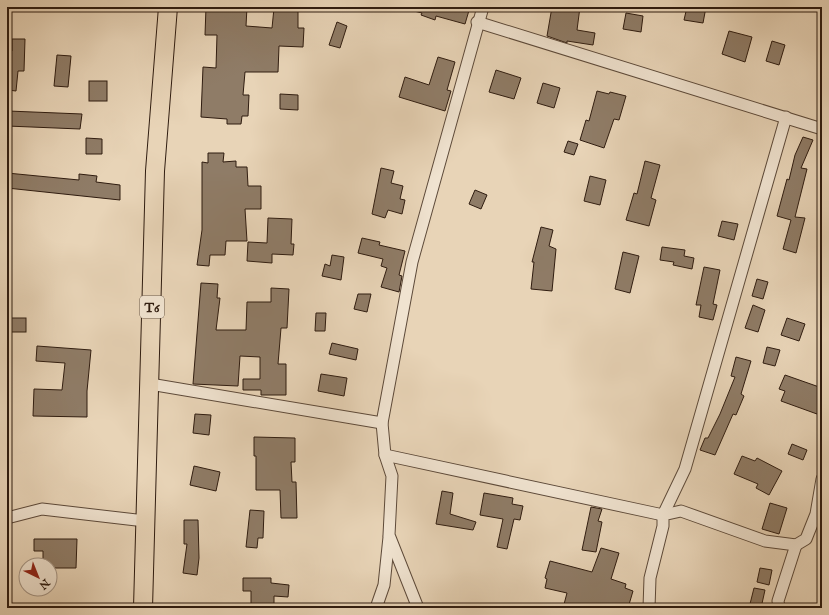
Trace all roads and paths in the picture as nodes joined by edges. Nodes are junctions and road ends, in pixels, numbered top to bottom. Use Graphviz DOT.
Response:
graph roads {
  1 [pos="168,7"];
  2 [pos="483,7"];
  3 [pos="477,22"];
  4 [pos="786,117"];
  5 [pos="822,129"];
  6 [pos="150,384"];
  7 [pos="382,423"];
  8 [pos="385,455"];
  9 [pos="822,479"];
  10 [pos="663,515"];
  11 [pos="7,518"];
  12 [pos="145,521"];
  13 [pos="389,535"];
  14 [pos="796,545"];
  15 [pos="143,608"];
  16 [pos="376,608"];
  17 [pos="418,608"];
  18 [pos="649,608"];
  19 [pos="779,608"];
  1 -- 6 [label="highway, T6"];
  2 -- 3 [label="street"];
  3 -- 4 [label="street"];
  3 -- 7 [label="street"];
  4 -- 5 [label="street"];
  4 -- 10 [label="street"];
  6 -- 7 [label="street"];
  6 -- 12 [label="highway, T6"];
  7 -- 8 [label="street"];
  8 -- 10 [label="street"];
  8 -- 13 [label="street"];
  9 -- 14 [label="street"];
  10 -- 14 [label="street"];
  10 -- 18 [label="street"];
  11 -- 12 [label="street"];
  12 -- 15 [label="highway, T6"];
  13 -- 16 [label="street"];
  13 -- 17 [label="street"];
  14 -- 19 [label="street"];
}
